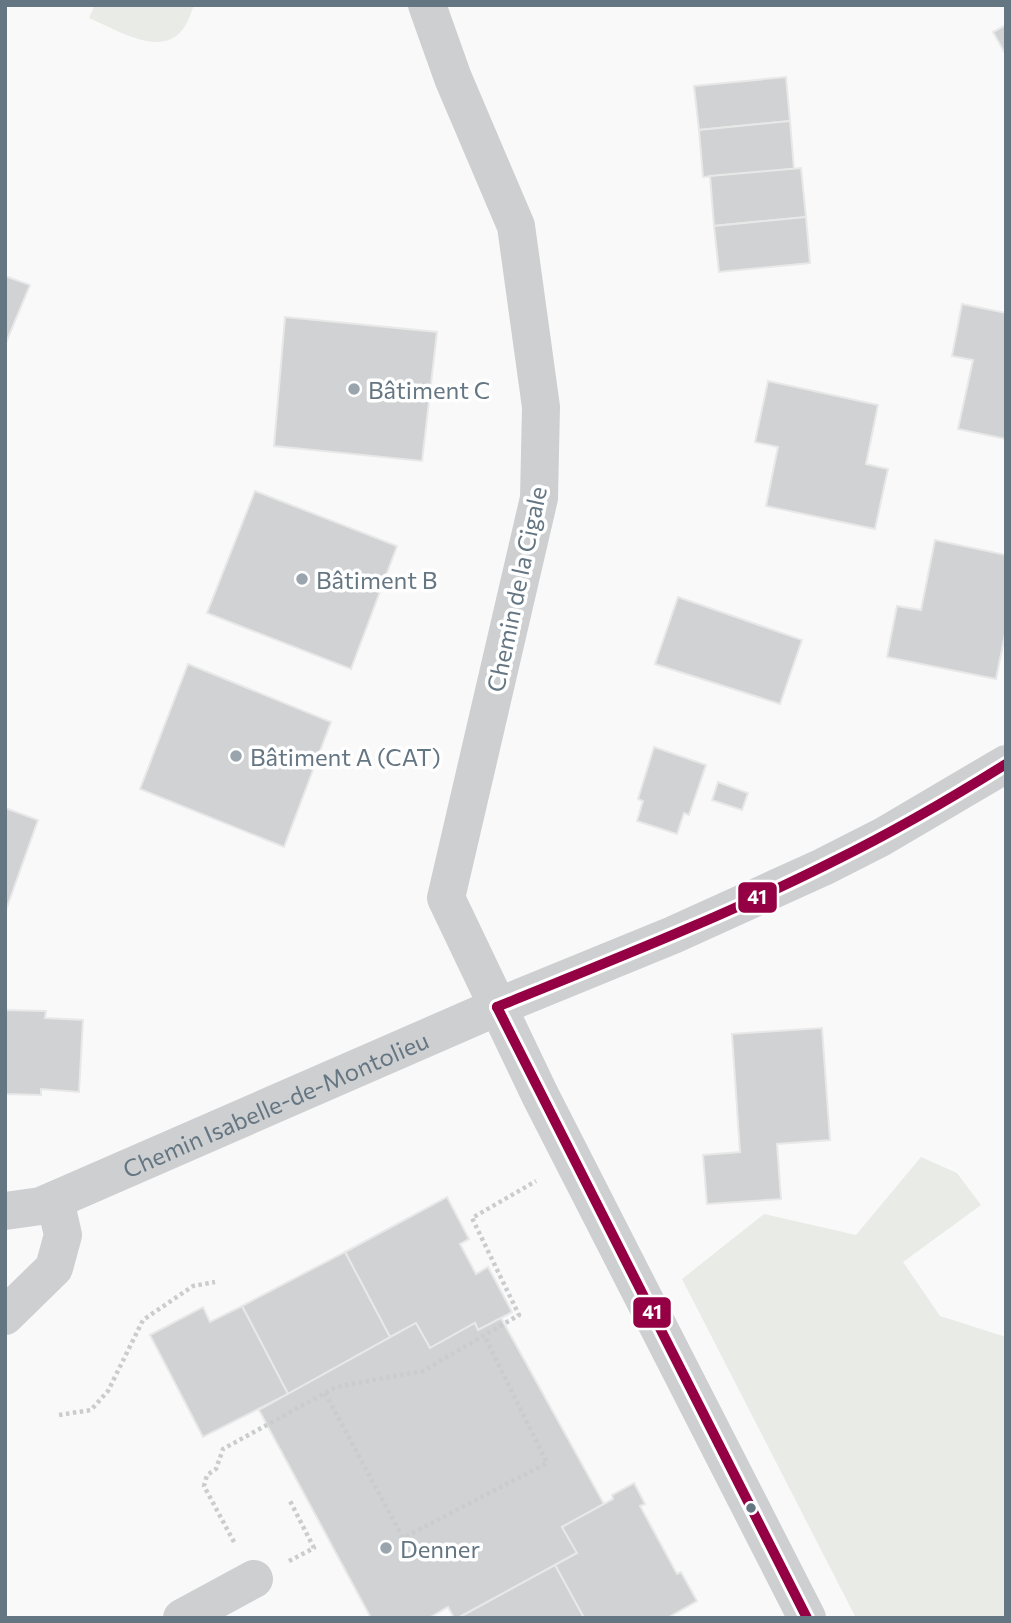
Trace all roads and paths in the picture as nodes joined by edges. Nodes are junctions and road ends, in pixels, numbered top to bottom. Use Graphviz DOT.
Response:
graph roads {
  1 [pos="427,5"];
  2 [pos="1006,764"];
  3 [pos="497,1007"];
  4 [pos="540,1178"];
  5 [pos="55,1200"];
  6 [pos="5,1211"];
  7 [pos="215,1282"];
  8 [pos="5,1316"];
  9 [pos="485,1335"];
  10 [pos="325,1393"];
  11 [pos="59,1415"];
  12 [pos="289,1499"];
  13 [pos="254,1579"];
  14 [pos="183,1618"];
  15 [pos="807,1618"];
  1 -- 3 [label="street, Chemin de la Cigale"];
  2 -- 3 [label="street, Chemin Isabelle-de-Montolieu"];
  3 -- 5 [label="street, Chemin Isabelle-de-Montolieu"];
  3 -- 15 [label="street"];
  4 -- 9 [label="path"];
  5 -- 6 [label="street, Chemin Isabelle-de-Montolieu"];
  5 -- 8 [label="street"];
  7 -- 11 [label="path"];
  9 -- 10 [label="path"];
  9 -- 10 [label="path"];
  10 -- 13 [label="path"];
  12 -- 13 [label="path"];
  13 -- 14 [label="street"];
}
